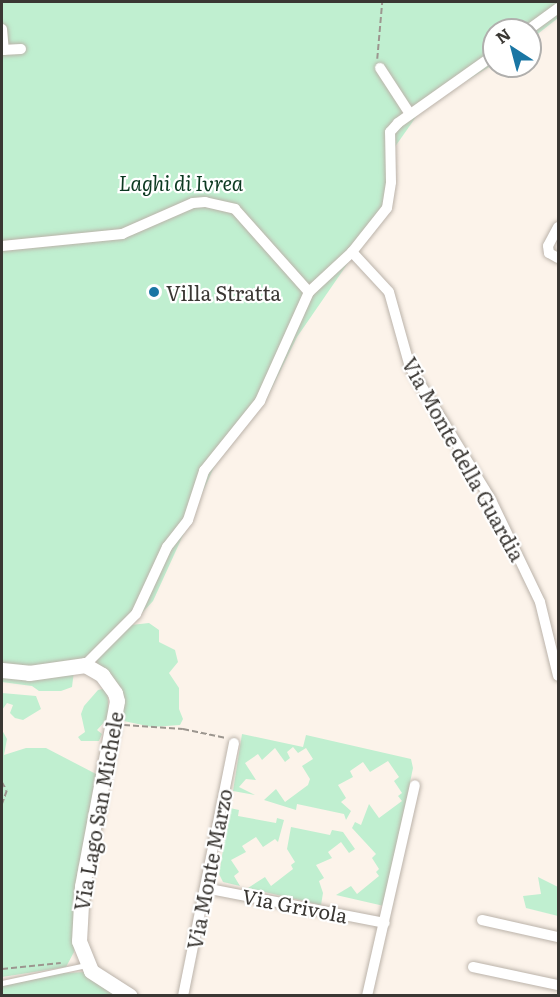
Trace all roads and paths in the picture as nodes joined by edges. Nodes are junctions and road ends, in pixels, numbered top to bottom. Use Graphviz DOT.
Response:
graph roads {
  1 [pos="382,2"];
  2 [pos="558,8"];
  3 [pos="542,20"];
  4 [pos="2,30"];
  5 [pos="21,49"];
  6 [pos="3,50"];
  7 [pos="482,63"];
  8 [pos="380,68"];
  9 [pos="410,114"];
  10 [pos="558,227"];
  11 [pos="2,246"];
  12 [pos="352,252"];
  13 [pos="558,258"];
  14 [pos="309,292"];
  15 [pos="85,666"];
  16 [pos="2,670"];
  17 [pos="558,676"];
  18 [pos="113,724"];
  19 [pos="234,743"];
  20 [pos="2,782"];
  21 [pos="415,785"];
  22 [pos="2,805"];
  23 [pos="205,888"];
  24 [pos="483,920"];
  25 [pos="385,923"];
  26 [pos="558,938"];
  27 [pos="66,962"];
  28 [pos="86,965"];
  29 [pos="473,967"];
  30 [pos="2,969"];
  31 [pos="2,983"];
  32 [pos="558,986"];
  33 [pos="130,996"];
  34 [pos="183,996"];
  35 [pos="367,996"];
  1 -- 8 [label="path"];
  2 -- 3 [label="street"];
  4 -- 6 [label="street"];
  5 -- 6 [label="street"];
  7 -- 9 [label="street"];
  8 -- 9 [label="street"];
  9 -- 12 [label="street"];
  10 -- 13 [label="street"];
  11 -- 14 [label="street"];
  12 -- 14 [label="street"];
  12 -- 17 [label="street, Via Monte della Guardia"];
  14 -- 15 [label="street"];
  15 -- 16 [label="main road"];
  15 -- 18 [label="main road, Via Lago San Michele"];
  18 -- 19 [label="path"];
  18 -- 28 [label="main road, Via Lago San Michele"];
  19 -- 23 [label="street, Via Monte Marzo"];
  20 -- 22 [label="path"];
  21 -- 25 [label="street"];
  23 -- 25 [label="street, Via Grivola"];
  23 -- 34 [label="street, Via Monte Marzo"];
  24 -- 26 [label="street"];
  25 -- 35 [label="street"];
  27 -- 30 [label="path"];
  28 -- 31 [label="lane"];
  28 -- 33 [label="main road"];
  29 -- 32 [label="street"];
}
